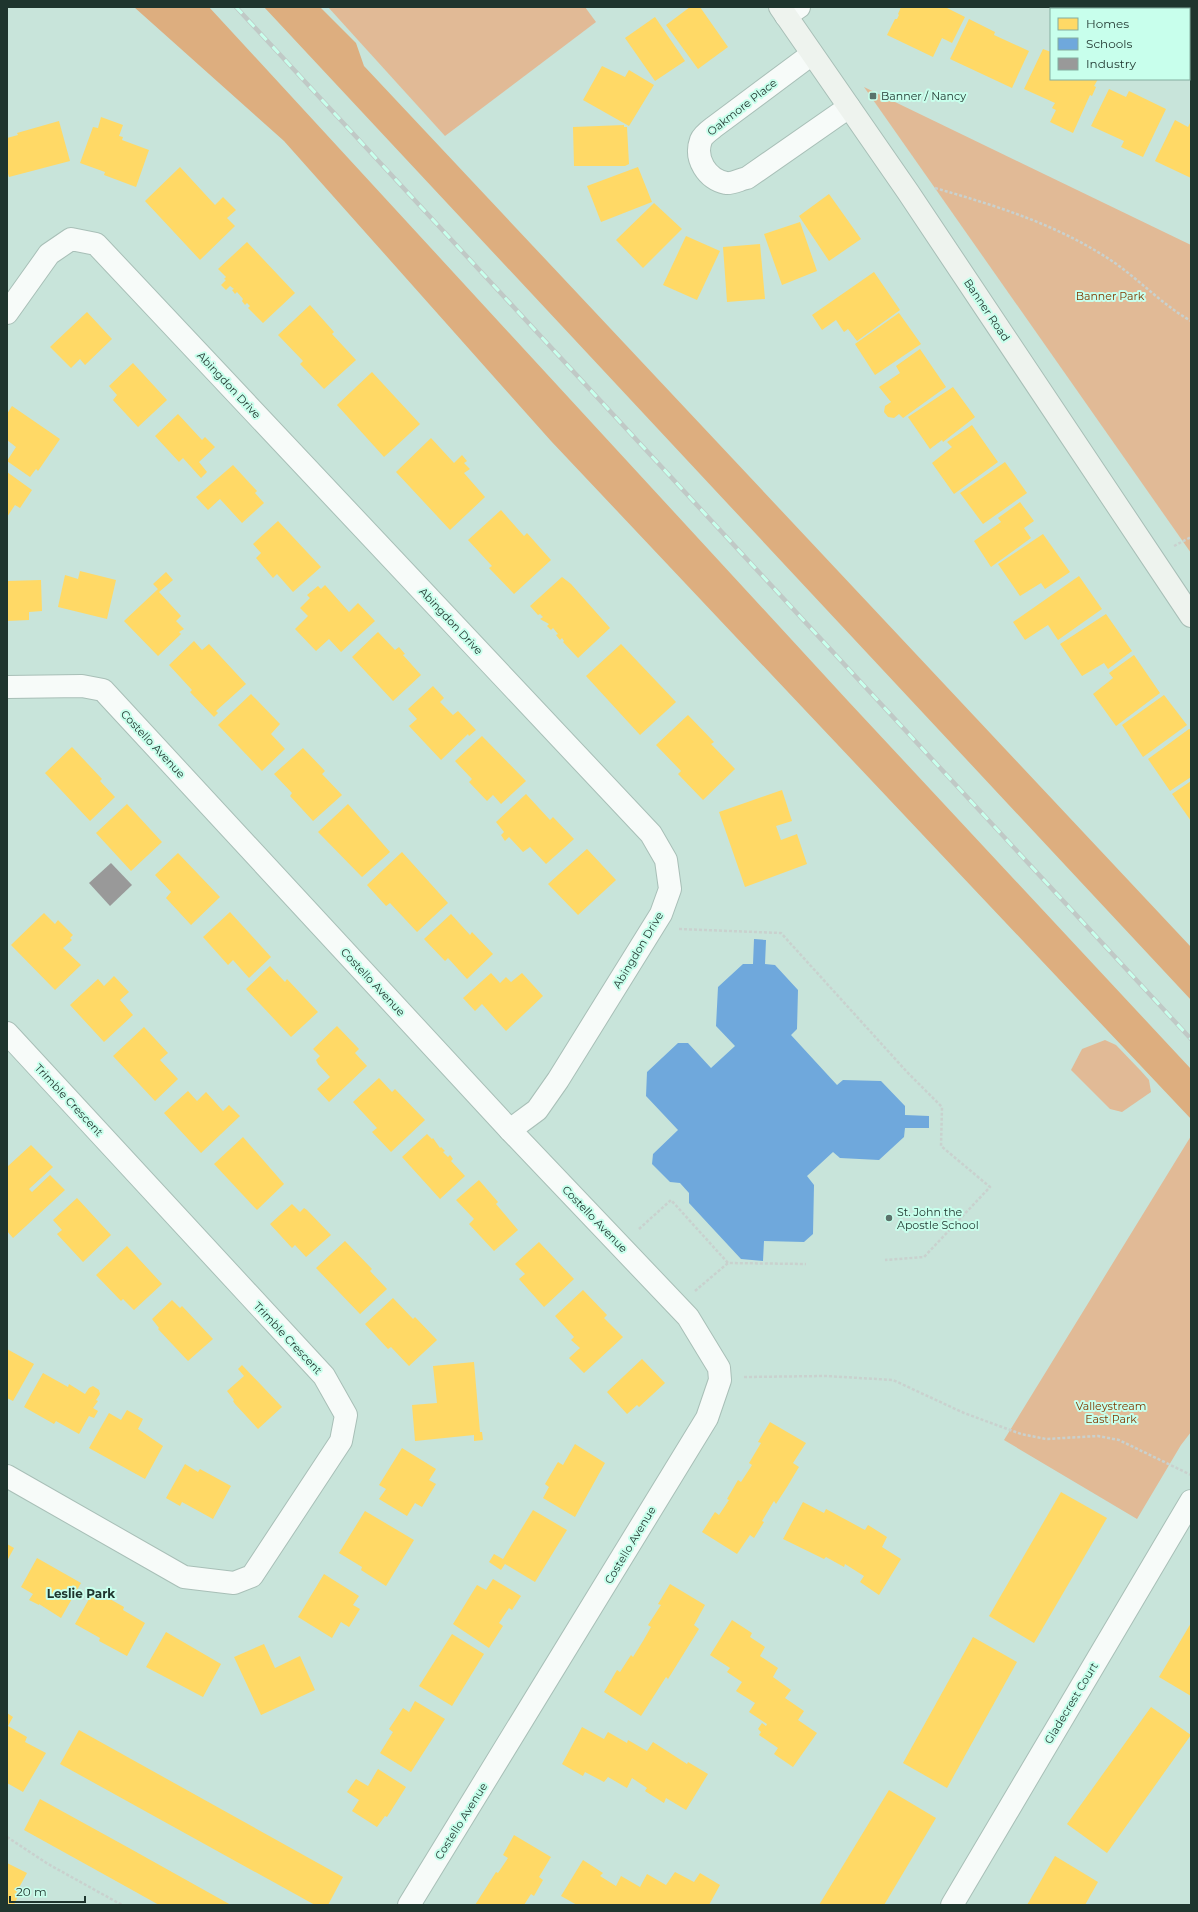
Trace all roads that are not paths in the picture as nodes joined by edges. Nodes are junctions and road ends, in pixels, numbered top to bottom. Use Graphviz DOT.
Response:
graph roads {
  1 [pos="789,10"];
  2 [pos="812,54"];
  3 [pos="849,107"];
  4 [pos="7,313"];
  5 [pos="1191,616"];
  6 [pos="7,687"];
  7 [pos="7,1033"];
  8 [pos="510,1130"];
  9 [pos="7,1476"];
  10 [pos="1191,1501"];
  11 [pos="409,1905"];
  12 [pos="952,1905"];
  1 -- 2 [label="street, Banner Road"];
  2 -- 3 [label="street, Banner Road"];
  2 -- 3 [label="street, Oakmore Place"];
  3 -- 5 [label="street, Banner Road"];
  4 -- 8 [label="street, Abingdon Drive"];
  6 -- 8 [label="street, Costello Avenue"];
  7 -- 9 [label="street, Trimble Crescent"];
  8 -- 11 [label="street, Costello Avenue"];
  10 -- 12 [label="street, Gladecrest Court"];
}
